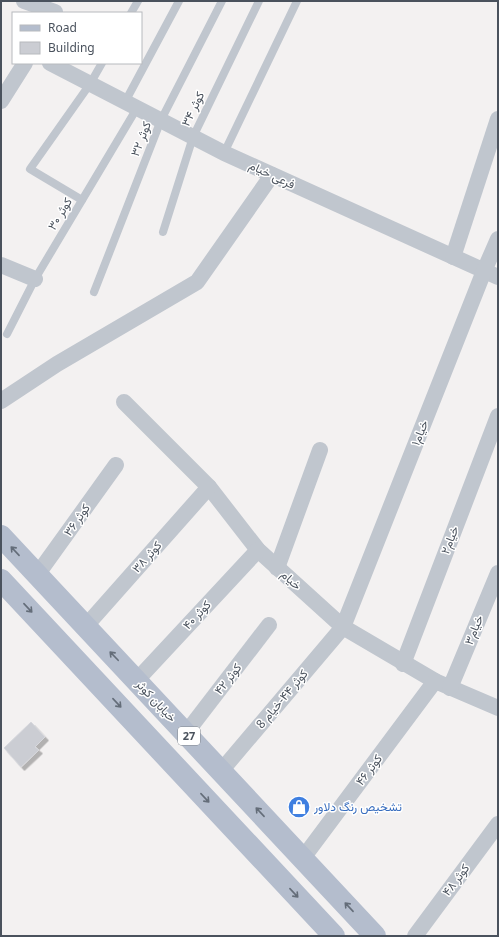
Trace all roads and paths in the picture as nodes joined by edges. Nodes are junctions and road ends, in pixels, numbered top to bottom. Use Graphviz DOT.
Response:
graph roads {
  1 [pos="24,1"];
  2 [pos="138,1"];
  3 [pos="179,1"];
  4 [pos="222,1"];
  5 [pos="259,1"];
  6 [pos="297,1"];
  7 [pos="56,9"];
  8 [pos="132,12"];
  9 [pos="24,64"];
  10 [pos="52,64"];
  11 [pos="101,64"];
  12 [pos="90,84"];
  13 [pos="2,96"];
  14 [pos="131,105"];
  15 [pos="498,119"];
  16 [pos="162,120"];
  17 [pos="193,137"];
  18 [pos="224,153"];
  19 [pos="272,175"];
  20 [pos="82,200"];
  21 [pos="163,232"];
  22 [pos="498,239"];
  23 [pos="453,257"];
  24 [pos="1,265"];
  25 [pos="491,274"];
  26 [pos="35,280"];
  27 [pos="94,292"];
  28 [pos="7,334"];
  29 [pos="1,401"];
  30 [pos="124,402"];
  31 [pos="498,416"];
  32 [pos="320,450"];
  33 [pos="116,464"];
  34 [pos="209,487"];
  35 [pos="1,536"];
  36 [pos="258,550"];
  37 [pos="277,568"];
  38 [pos="498,573"];
  39 [pos="37,575"];
  40 [pos="1,580"];
  41 [pos="269,625"];
  42 [pos="86,626"];
  43 [pos="343,627"];
  44 [pos="403,664"];
  45 [pos="136,680"];
  46 [pos="435,681"];
  47 [pos="450,688"];
  48 [pos="497,706"];
  49 [pos="186,733"];
  50 [pos="221,771"];
  51 [pos="498,824"];
  52 [pos="303,858"];
  53 [pos="334,936"];
  54 [pos="375,936"];
  55 [pos="415,936"];
  1 -- 7 [label="street"];
  2 -- 8 [label="lane"];
  3 -- 14 [label="lane, کوثر ۳۰"];
  4 -- 16 [label="lane, کوثر ۳۲"];
  5 -- 17 [label="lane, کوثر ۳۴"];
  6 -- 18 [label="lane"];
  9 -- 13 [label="street"];
  10 -- 12 [label="street, فرعی خیام"];
  11 -- 12 [label="lane"];
  12 -- 14 [label="street, فرعی خیام"];
  12 -- 20 [label="lane"];
  14 -- 16 [label="street, فرعی خیام"];
  14 -- 20 [label="lane, کوثر ۳۰"];
  15 -- 23 [label="street"];
  16 -- 17 [label="street, فرعی خیام"];
  16 -- 27 [label="lane, کوثر ۳۲"];
  17 -- 18 [label="street, فرعی خیام"];
  17 -- 21 [label="lane, کوثر ۳۴"];
  18 -- 19 [label="street, فرعی خیام"];
  19 -- 23 [label="street, فرعی خیام"];
  19 -- 29 [label="street"];
  20 -- 26 [label="lane, کوثر ۳۰"];
  22 -- 25 [label="street, خیام۱"];
  23 -- 25 [label="street, فرعی خیام"];
  24 -- 26 [label="street"];
  25 -- 43 [label="street, خیام۱"];
  26 -- 28 [label="lane, کوثر ۳۰"];
  30 -- 34 [label="street, خیام"];
  31 -- 44 [label="street, خیام۲"];
  32 -- 37 [label="street"];
  33 -- 39 [label="street, کوثر ۳۶"];
  34 -- 36 [label="street, خیام"];
  34 -- 42 [label="street, کوثر ۳۸"];
  39 -- 35 [label="main road, خیابان کوثر / 27, one-way"];
  36 -- 37 [label="street, خیام"];
  36 -- 45 [label="street, کوثر ۴۰"];
  37 -- 43 [label="street, خیام"];
  38 -- 47 [label="street, خیام۳"];
  39 -- 42 [label="main road, خیابان کوثر / 27"];
  40 -- 53 [label="main road, 27, one-way"];
  41 -- 49 [label="street, کوثر ۴۲"];
  45 -- 42 [label="main road, خیابان کوثر / 27, one-way"];
  43 -- 44 [label="street, خیام"];
  43 -- 50 [label="street, کوثر ۴۴-خیام 8"];
  44 -- 46 [label="street, خیام"];
  45 -- 49 [label="main road, خیابان کوثر / 27"];
  46 -- 47 [label="street, خیام"];
  46 -- 52 [label="street, کوثر ۴۶"];
  47 -- 48 [label="street, خیام"];
  49 -- 50 [label="main road, خیابان کوثر / 27"];
  52 -- 50 [label="main road, خیابان کوثر / 27, one-way"];
  51 -- 55 [label="street, کوثر ۴۸"];
  54 -- 52 [label="main road, خیابان کوثر / 27, one-way"];
}
